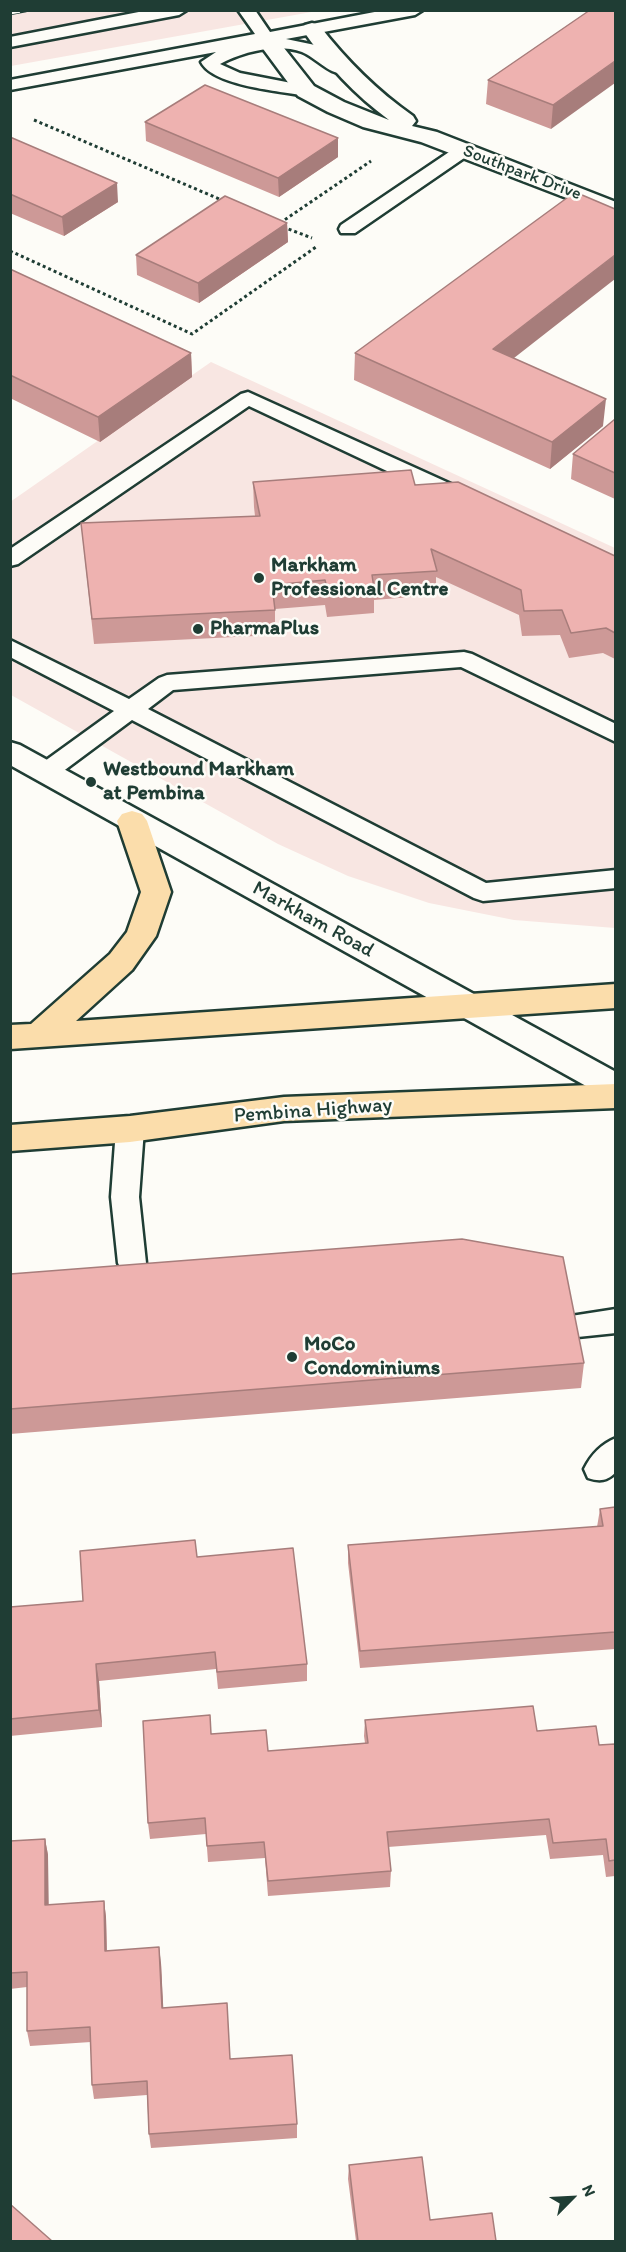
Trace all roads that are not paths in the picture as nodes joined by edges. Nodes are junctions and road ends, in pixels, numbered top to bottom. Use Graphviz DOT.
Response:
graph roads {
  1 [pos="179,10"];
  2 [pos="246,10"];
  3 [pos="415,10"];
  4 [pos="299,12"];
  5 [pos="312,29"];
  6 [pos="10,42"];
  7 [pos="269,42"];
  8 [pos="341,69"];
  9 [pos="10,85"];
  10 [pos="306,91"];
  11 [pos="429,137"];
  12 [pos="464,150"];
  13 [pos="615,210"];
  14 [pos="348,229"];
  15 [pos="486,509"];
  16 [pos="10,559"];
  17 [pos="10,647"];
  18 [pos="131,709"];
  19 [pos="615,735"];
  20 [pos="10,752"];
  21 [pos="46,772"];
  22 [pos="132,821"];
  23 [pos="615,879"];
  24 [pos="615,996"];
  25 [pos="467,1006"];
  26 [pos="25,1036"];
  27 [pos="615,1087"];
  28 [pos="615,1096"];
  29 [pos="130,1129"];
  30 [pos="10,1138"];
  31 [pos="132,1263"];
  32 [pos="615,1321"];
  33 [pos="568,1326"];
  1 -- 6 [label="lane"];
  2 -- 7 [label="lane, Southpark Drive"];
  3 -- 5 [label="lane"];
  4 -- 5 [label="lane, Southpark Drive"];
  5 -- 7 [label="lane"];
  5 -- 8 [label="street, Southpark Drive"];
  7 -- 8 [label="lane"];
  7 -- 9 [label="lane"];
  7 -- 10 [label="street, Southpark Drive"];
  7 -- 10 [label="lane"];
  8 -- 11 [label="street, Southpark Drive"];
  10 -- 11 [label="street, Southpark Drive"];
  11 -- 12 [label="street, Southpark Drive"];
  12 -- 13 [label="street, Southpark Drive"];
  12 -- 14 [label="lane"];
  15 -- 16 [label="lane"];
  17 -- 18 [label="lane"];
  18 -- 19 [label="lane"];
  18 -- 21 [label="lane"];
  18 -- 23 [label="lane"];
  20 -- 21 [label="street, Markham Road"];
  21 -- 22 [label="street, Markham Road"];
  22 -- 25 [label="street, Markham Road"];
  22 -- 26 [label="main road"];
  24 -- 25 [label="main road"];
  25 -- 26 [label="main road"];
  25 -- 27 [label="street, Markham Road"];
  28 -- 29 [label="main road, Pembina Highway"];
  29 -- 30 [label="main road, Pembina Highway"];
  29 -- 31 [label="lane"];
  32 -- 33 [label="lane"];
}
